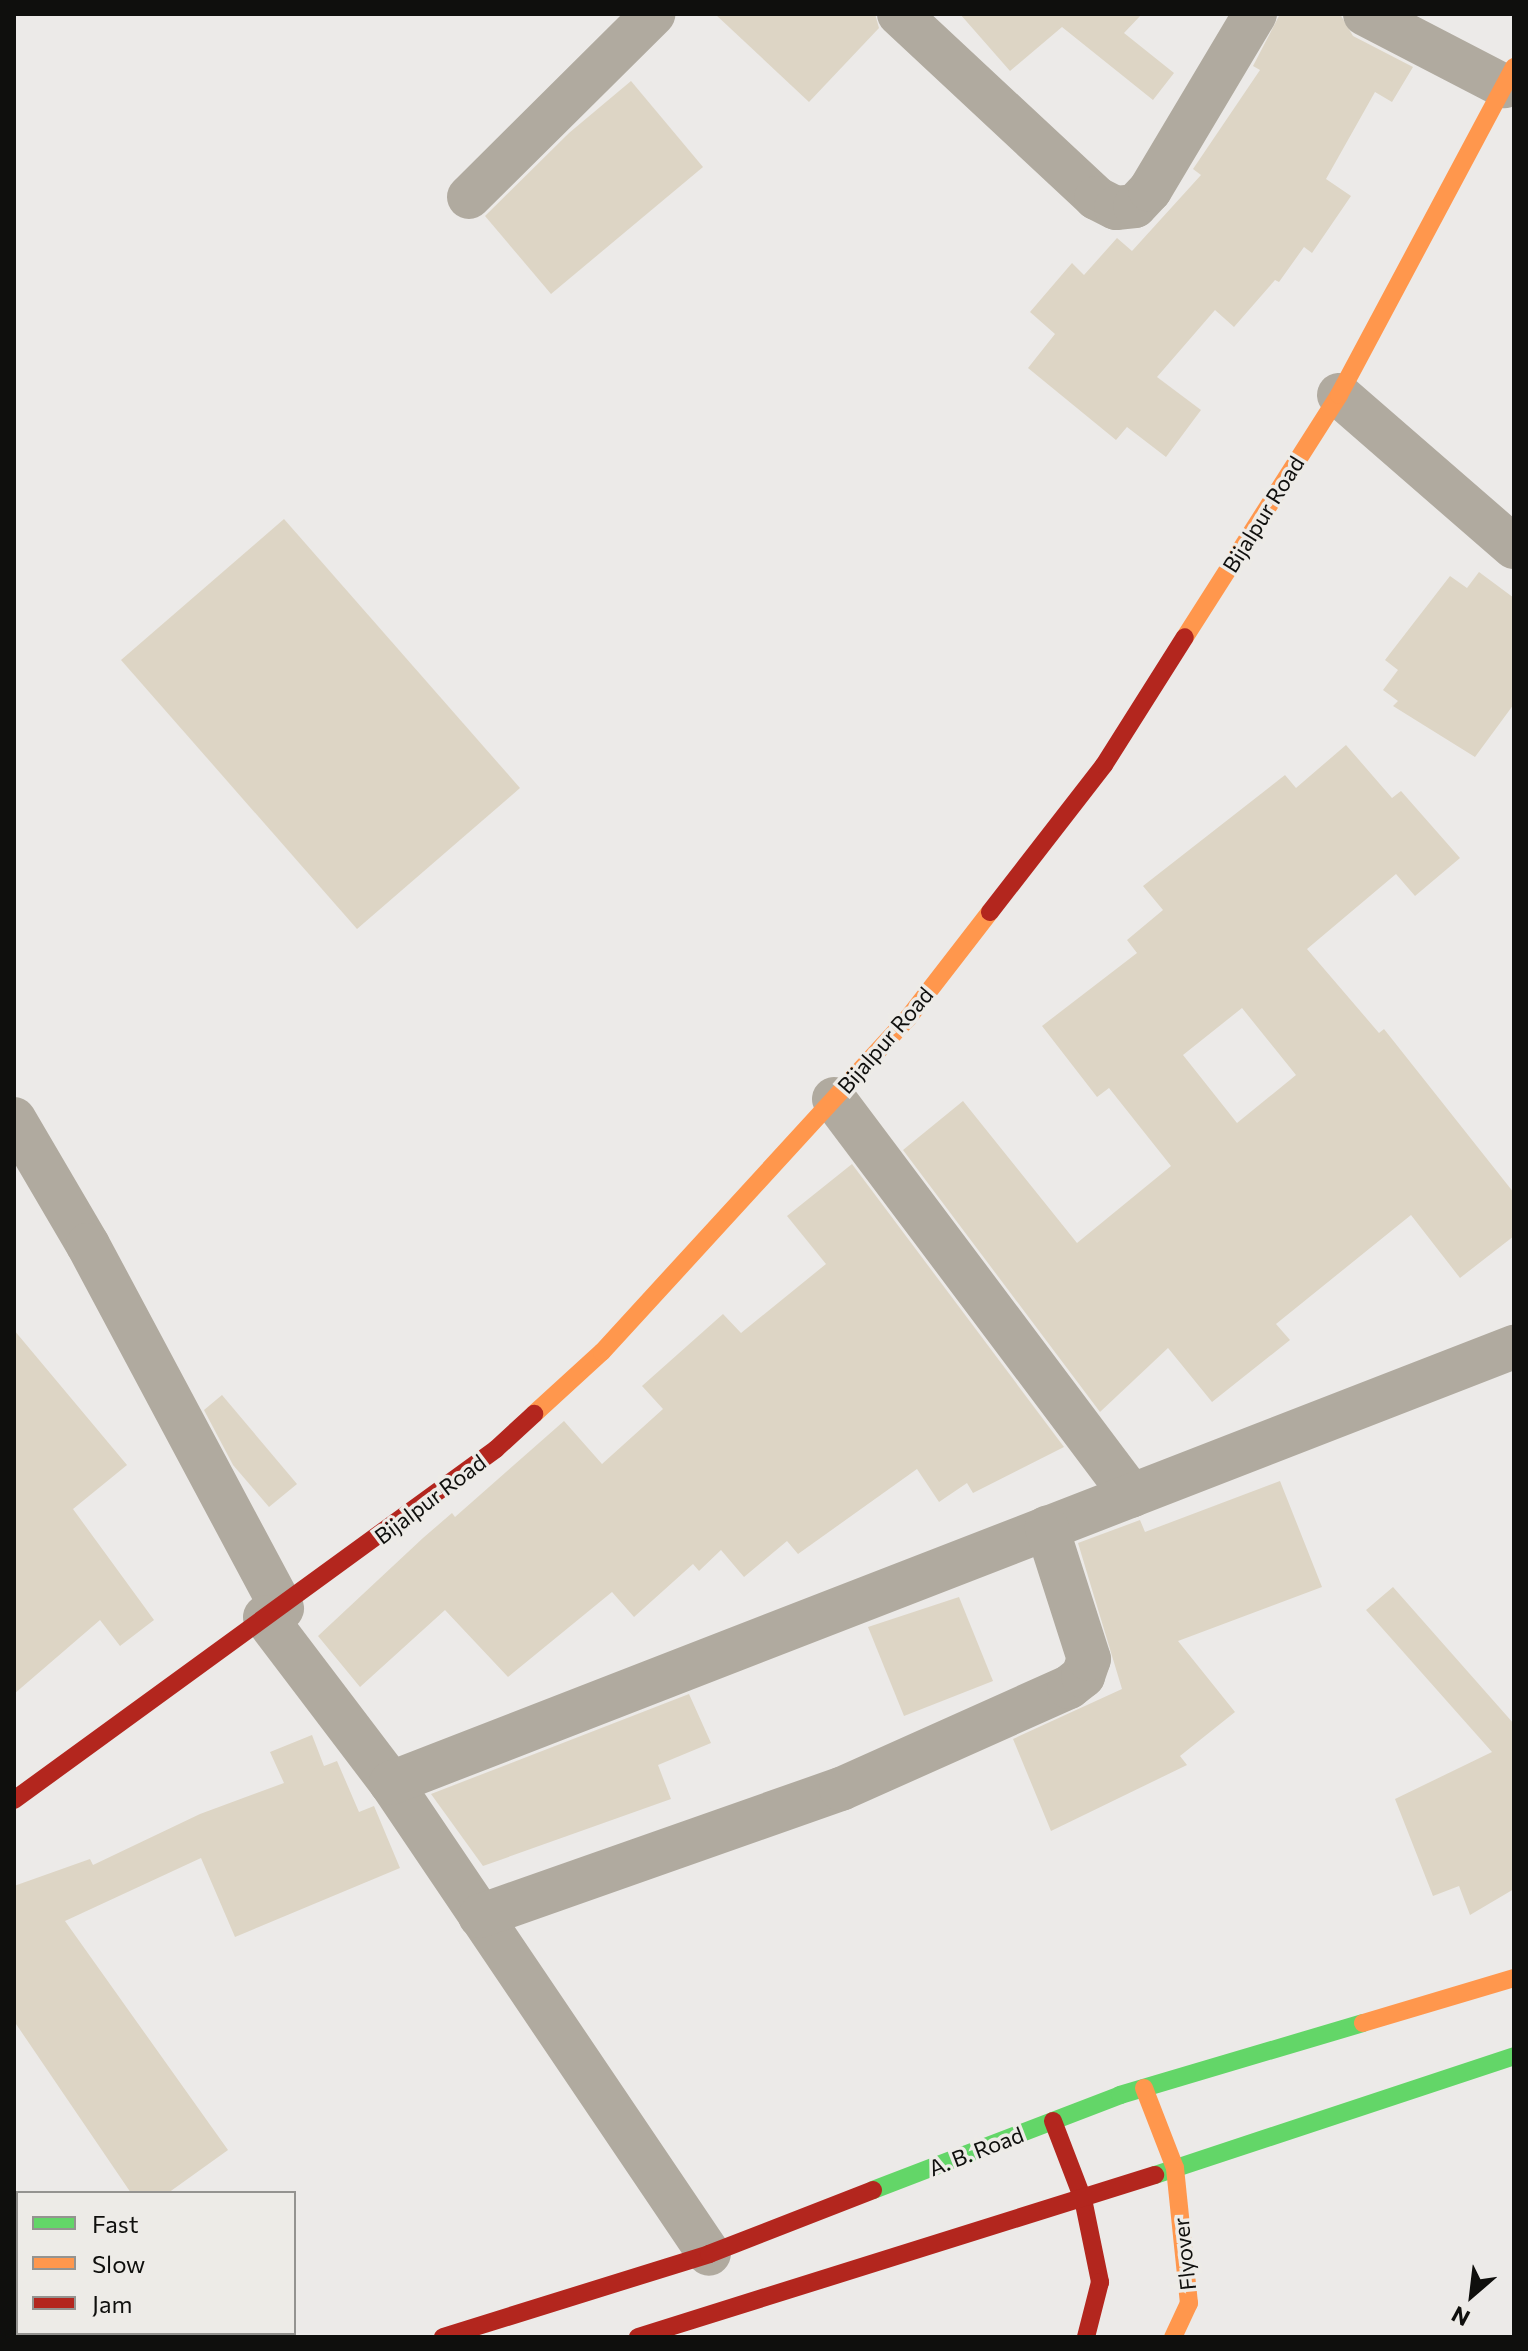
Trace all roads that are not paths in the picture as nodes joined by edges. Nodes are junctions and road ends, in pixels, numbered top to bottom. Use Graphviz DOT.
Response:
graph roads {
  1 [pos="653,14"];
  2 [pos="899,14"];
  3 [pos="1255,14"];
  4 [pos="1365,14"];
  5 [pos="1509,76"];
  6 [pos="469,197"];
  7 [pos="1339,395"];
  8 [pos="1514,547"];
  9 [pos="834,1099"];
  10 [pos="14,1119"];
  11 [pos="1514,1347"];
  12 [pos="1132,1496"];
  13 [pos="1047,1528"];
  14 [pos="274,1613"];
  15 [pos="391,1783"];
  16 [pos="14,1800"];
  17 [pos="480,1916"];
  18 [pos="1514,1978"];
  19 [pos="1514,2056"];
  20 [pos="1144,2088"];
  21 [pos="1053,2121"];
  22 [pos="1175,2168"];
  23 [pos="1083,2199"];
  24 [pos="709,2254"];
  25 [pos="443,2337"];
  26 [pos="638,2337"];
  27 [pos="1086,2337"];
  28 [pos="1173,2337"];
  1 -- 6 [label="street"];
  2 -- 3 [label="street"];
  4 -- 5 [label="street"];
  5 -- 7 [label="main road, Bijalpur Road"];
  7 -- 8 [label="street"];
  7 -- 9 [label="main road, Bijalpur Road"];
  9 -- 12 [label="street"];
  9 -- 14 [label="main road, Bijalpur Road"];
  10 -- 14 [label="street"];
  11 -- 12 [label="street"];
  12 -- 13 [label="street"];
  13 -- 15 [label="street"];
  13 -- 17 [label="street"];
  14 -- 15 [label="street"];
  14 -- 16 [label="main road, Bijalpur Road"];
  15 -- 17 [label="street"];
  17 -- 24 [label="street"];
  18 -- 20 [label="main road, A. B. Road"];
  19 -- 22 [label="main road"];
  20 -- 21 [label="main road, A. B. Road"];
  20 -- 22 [label="main road, Flyover"];
  21 -- 23 [label="main road"];
  21 -- 24 [label="main road, A. B. Road"];
  22 -- 23 [label="main road"];
  22 -- 28 [label="main road, Flyover"];
  23 -- 26 [label="main road"];
  23 -- 27 [label="main road"];
  24 -- 25 [label="main road, A. B. Road"];
}
